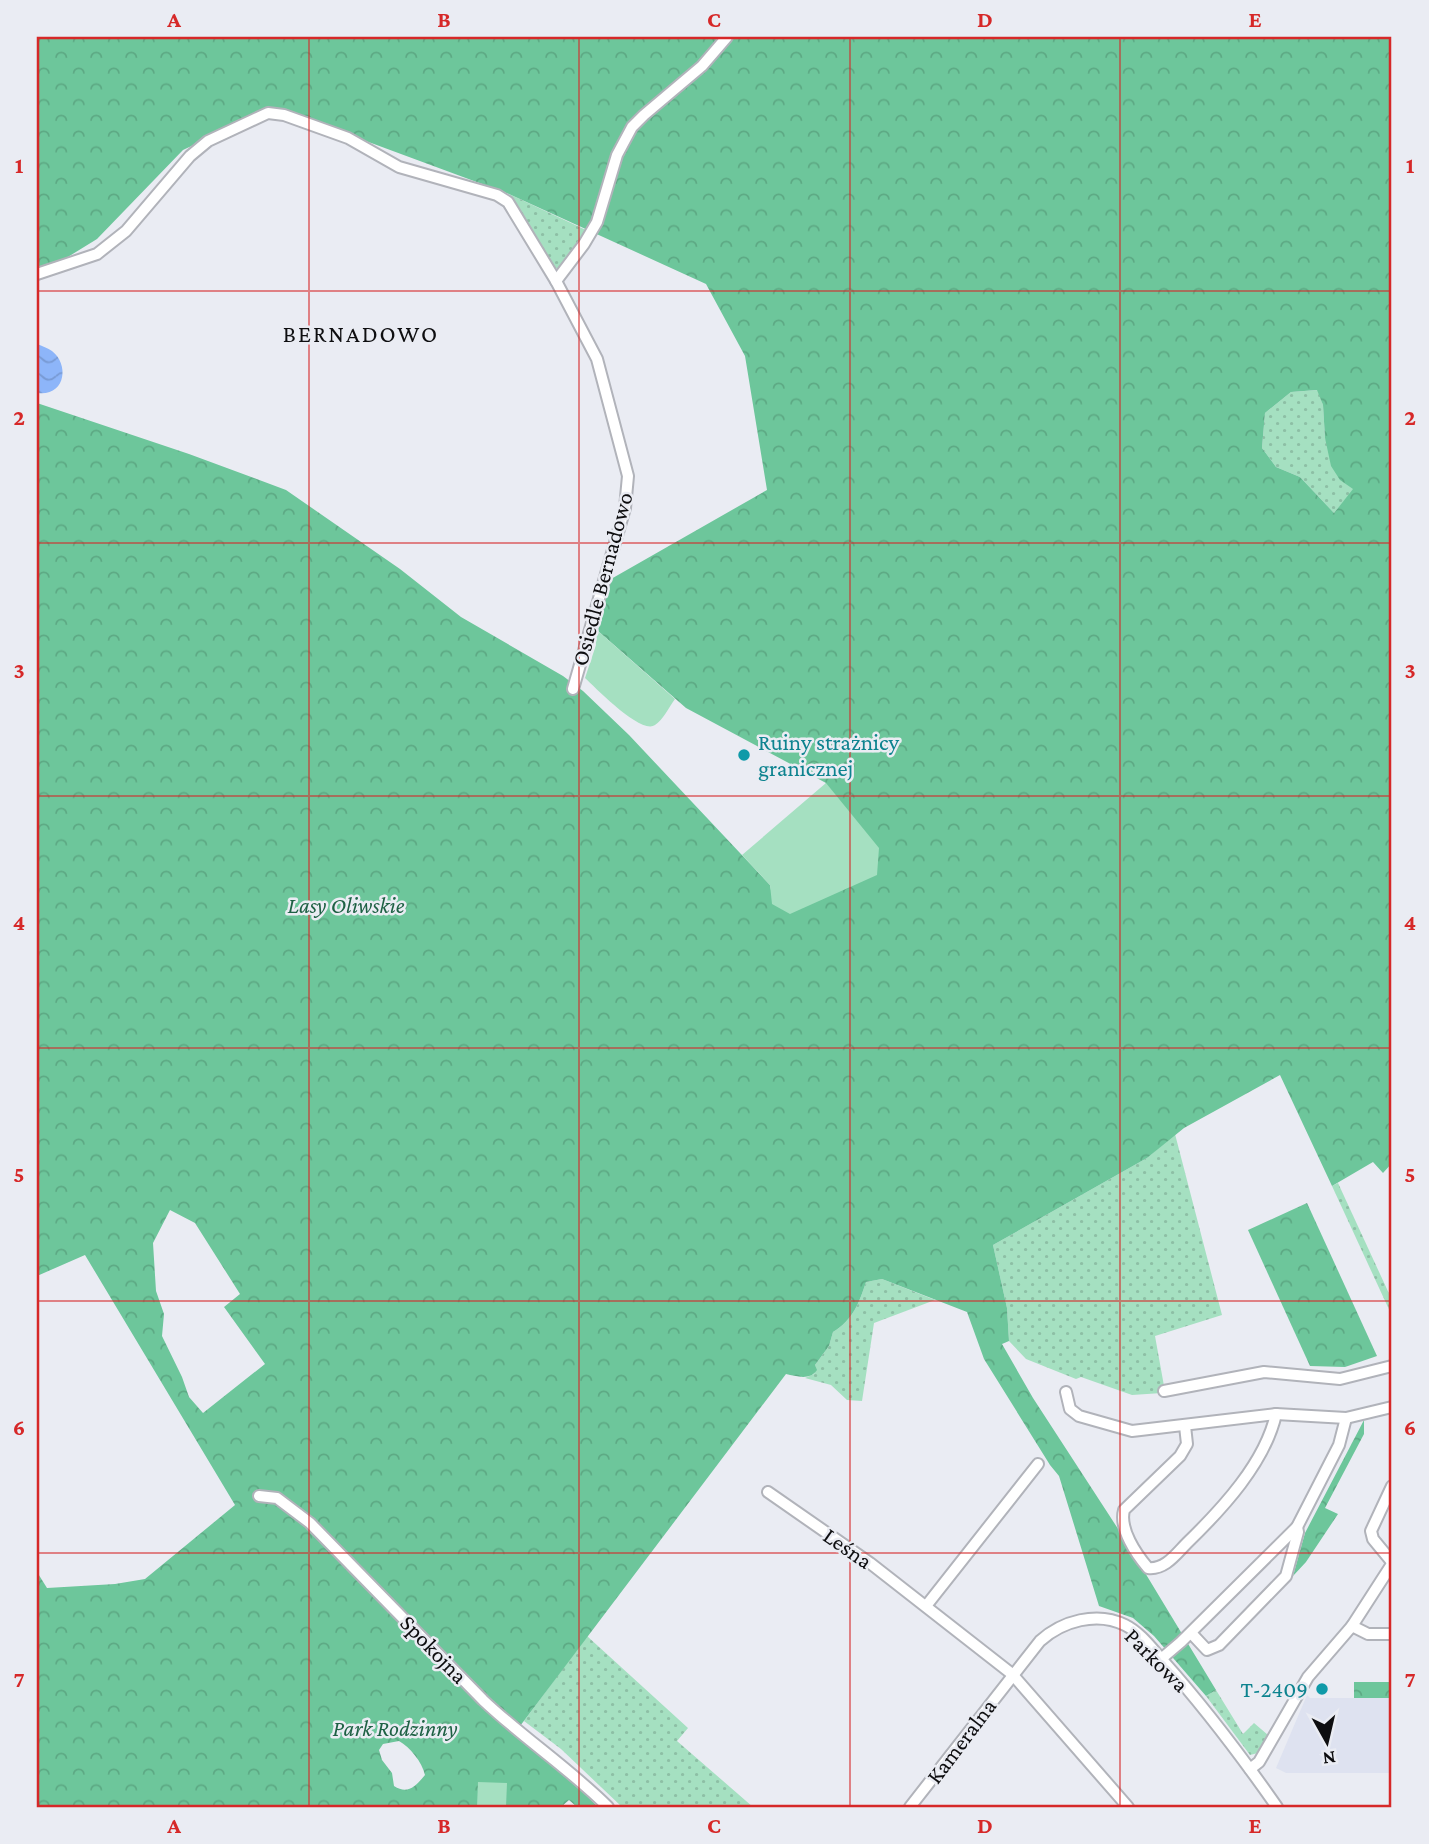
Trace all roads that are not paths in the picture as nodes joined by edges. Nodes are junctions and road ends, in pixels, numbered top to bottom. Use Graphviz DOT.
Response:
graph roads {
  1 [pos="727,37"];
  2 [pos="37,274"];
  3 [pos="555,281"];
  4 [pos="573,689"];
  5 [pos="1392,1366"];
  6 [pos="1164,1391"];
  7 [pos="1066,1392"];
  8 [pos="1392,1407"];
  9 [pos="1276,1414"];
  10 [pos="1346,1418"];
  11 [pos="1185,1426"];
  12 [pos="1038,1464"];
  13 [pos="1392,1486"];
  14 [pos="768,1492"];
  15 [pos="259,1496"];
  16 [pos="1297,1527"];
  17 [pos="1392,1563"];
  18 [pos="926,1606"];
  19 [pos="1352,1626"];
  20 [pos="1191,1633"];
  21 [pos="1392,1634"];
  22 [pos="1161,1659"];
  23 [pos="1012,1674"];
  24 [pos="1250,1769"];
  25 [pos="608,1807"];
  26 [pos="910,1807"];
  27 [pos="1128,1807"];
  28 [pos="1277,1807"];
  1 -- 3 [label="street"];
  2 -- 3 [label="street, Osiedle Bernadowo"];
  3 -- 4 [label="street, Osiedle Bernadowo"];
  5 -- 6 [label="street"];
  7 -- 11 [label="street"];
  8 -- 10 [label="street"];
  9 -- 10 [label="street"];
  9 -- 11 [label="street"];
  9 -- 11 [label="street"];
  10 -- 16 [label="street"];
  12 -- 18 [label="street"];
  13 -- 17 [label="street"];
  14 -- 18 [label="street, Leśna"];
  15 -- 25 [label="street, Spokojna"];
  16 -- 20 [label="street"];
  16 -- 20 [label="street"];
  17 -- 19 [label="street"];
  18 -- 23 [label="street, Leśna"];
  19 -- 21 [label="street"];
  19 -- 24 [label="street"];
  20 -- 22 [label="street"];
  22 -- 23 [label="street, Parkowa"];
  22 -- 24 [label="street, Parkowa"];
  23 -- 26 [label="street, Kameralna"];
  23 -- 27 [label="street"];
  24 -- 28 [label="street, Parkowa"];
}
